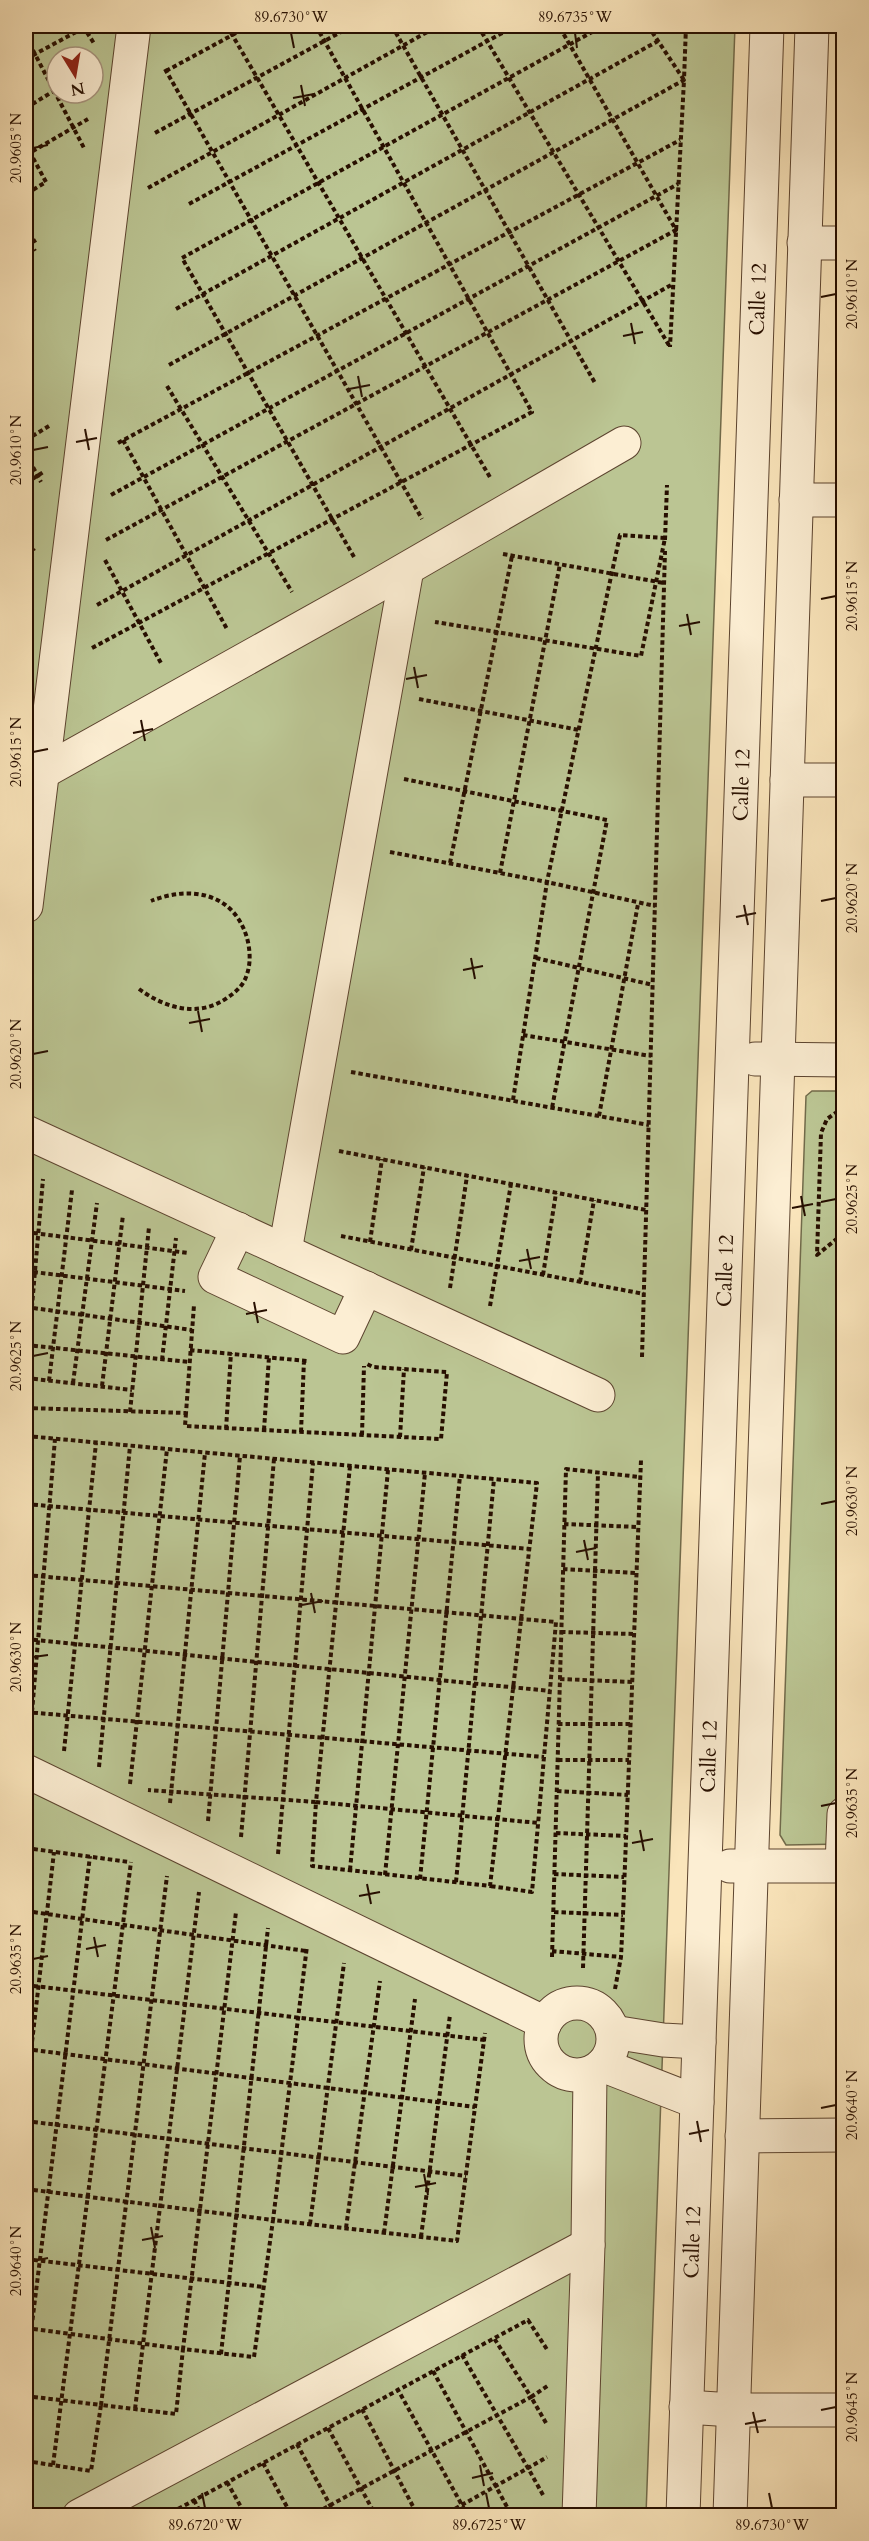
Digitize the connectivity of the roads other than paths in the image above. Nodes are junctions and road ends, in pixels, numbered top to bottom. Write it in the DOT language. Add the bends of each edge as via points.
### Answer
graph roads {
  1 [pos="134,26"];
  2 [pos="767,26"];
  3 [pos="812,26"];
  4 [pos="804,243"];
  5 [pos="843,243"];
  6 [pos="799,412"];
  7 [pos="754,416"];
  8 [pos="624,443"];
  9 [pos="796,500"];
  10 [pos="843,500"];
  11 [pos="406,569"];
  12 [pos="33,778"];
  13 [pos="787,780"];
  14 [pos="843,780"];
  15 [pos="26,906"];
  16 [pos="732,1059"];
  17 [pos="778,1060"];
  18 [pos="843,1060"];
  19 [pos="26,1132"];
  20 [pos="238,1229"];
  21 [pos="285,1251"];
  22 [pos="366,1288"];
  23 [pos="598,1395"];
  24 [pos="26,1771"];
  25 [pos="843,1814"];
  26 [pos="705,1866"];
  27 [pos="843,1866"];
  28 [pos="751,1867"];
  29 [pos="544,2023"];
  30 [pos="613,2032"];
  31 [pos="699,2042"];
  32 [pos="596,2069"];
  33 [pos="697,2102"];
  34 [pos="843,2135"];
  35 [pos="742,2136"];
  36 [pos="588,2245"];
  37 [pos="686,2408"];
  38 [pos="733,2410"];
  39 [pos="843,2410"];
  40 [pos="79,2516"];
  41 [pos="579,2516"];
  42 [pos="683,2516"];
  43 [pos="730,2516"];
  1 -- 12 [label="street"];
  2 -- 7 [label="street, Calle 12"];
  3 -- 4 [label="street"];
  4 -- 5 [label="street"];
  4 -- 6 [label="street"];
  6 -- 7 [label="street"];
  6 -- 9 [label="street"];
  7 -- 16 [label="street, Calle 12"];
  8 -- 11 [label="street"];
  9 -- 10 [label="street"];
  9 -- 13 [label="street"];
  11 -- 12 [label="street"];
  11 -- 21 [label="street"];
  12 -- 15 [label="street"];
  13 -- 14 [label="street"];
  13 -- 17 [label="street"];
  16 -- 17 [label="street"];
  16 -- 26 [label="street, Calle 12"];
  17 -- 18 [label="street"];
  17 -- 28 [label="street"];
  19 -- 20 [label="street"];
  20 -- 21 [label="street"];
  20 -- 22 [label="street" via="215,1277 343,1337"];
  21 -- 22 [label="street"];
  22 -- 23 [label="street"];
  24 -- 29 [label="street"];
  25 -- 27 [label="street"];
  26 -- 28 [label="street"];
  26 -- 31 [label="street, Calle 12"];
  27 -- 28 [label="street"];
  28 -- 35 [label="street"];
  29 -- 30 [label="street" via="560,2007 582,2003 602,2013"];
  29 -- 32 [label="street" via="541,2034 546,2059 555,2068 578,2075"];
  30 -- 31 [label="street"];
  30 -- 32 [label="street" via="609,2055"];
  31 -- 33 [label="street, Calle 12"];
  32 -- 33 [label="street"];
  32 -- 36 [label="street"];
  33 -- 37 [label="street, Calle 12"];
  34 -- 35 [label="street"];
  35 -- 38 [label="street"];
  36 -- 40 [label="street"];
  36 -- 41 [label="street"];
  37 -- 38 [label="street"];
  37 -- 42 [label="street, Calle 12"];
  38 -- 39 [label="street"];
  38 -- 43 [label="street"];
}
